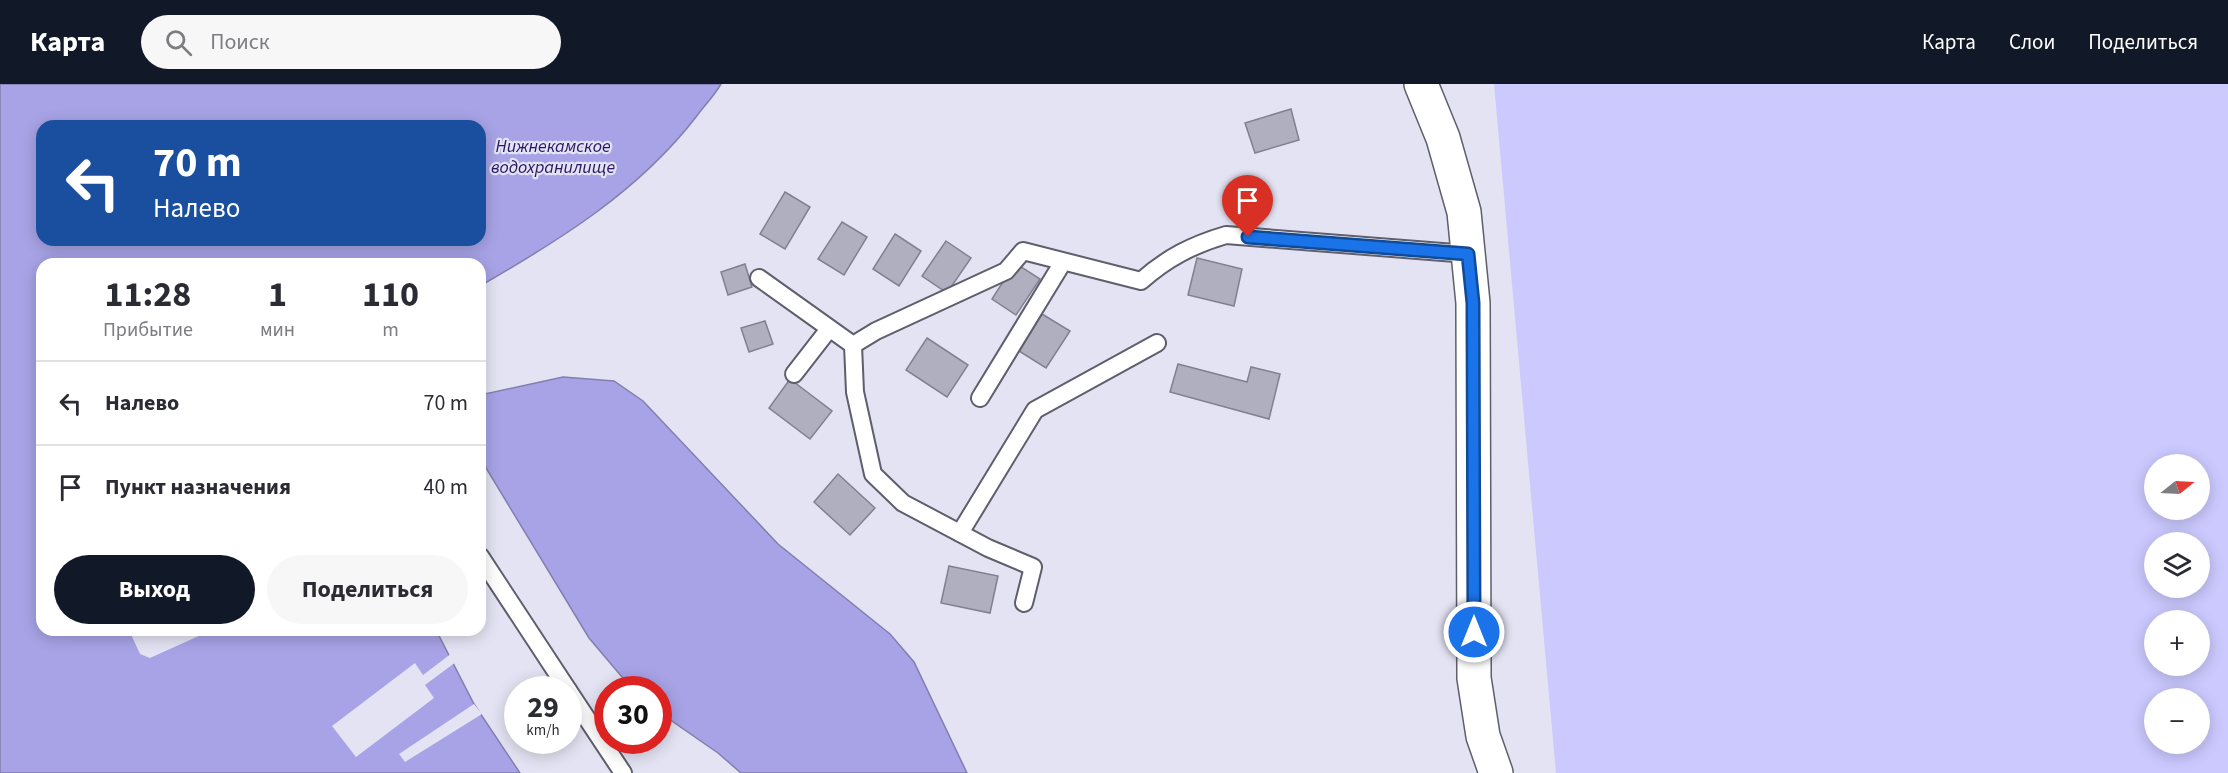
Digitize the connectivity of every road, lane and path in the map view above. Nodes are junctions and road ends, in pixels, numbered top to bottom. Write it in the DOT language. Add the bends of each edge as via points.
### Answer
graph roads {
  1 [pos="1421,84"];
  2 [pos="1468,254"];
  3 [pos="1063,262"];
  4 [pos="759,278"];
  5 [pos="830,329"];
  6 [pos="1158,343"];
  7 [pos="853,345"];
  8 [pos="794,374"];
  9 [pos="980,398"];
  10 [pos="960,533"];
  11 [pos="486,565"];
  12 [pos="1024,603"];
  13 [pos="559,676"];
  14 [pos="582,711"];
  15 [pos="623,773"];
  16 [pos="1496,773"];
  1 -- 2 [label="street" via="1443,138 1464,212"];
  2 -- 3 [label="lane" via="1226,236 1193,245 1163,262 1141,281"];
  2 -- 16 [label="street" via="1473,303 1474,678 1484,736"];
  3 -- 7 [label="lane" via="1023,251 1006,271"];
  3 -- 9 [label="lane"];
  4 -- 5 [label="lane"];
  5 -- 7 [label="lane"];
  5 -- 8 [label="lane"];
  6 -- 10 [label="lane" via="1035,410"];
  7 -- 10 [label="lane" via="855,392 873,474 903,503"];
  10 -- 12 [label="lane" via="1033,567"];
  11 -- 13 [label="lane"];
  14 -- 15 [label="lane"];
}
